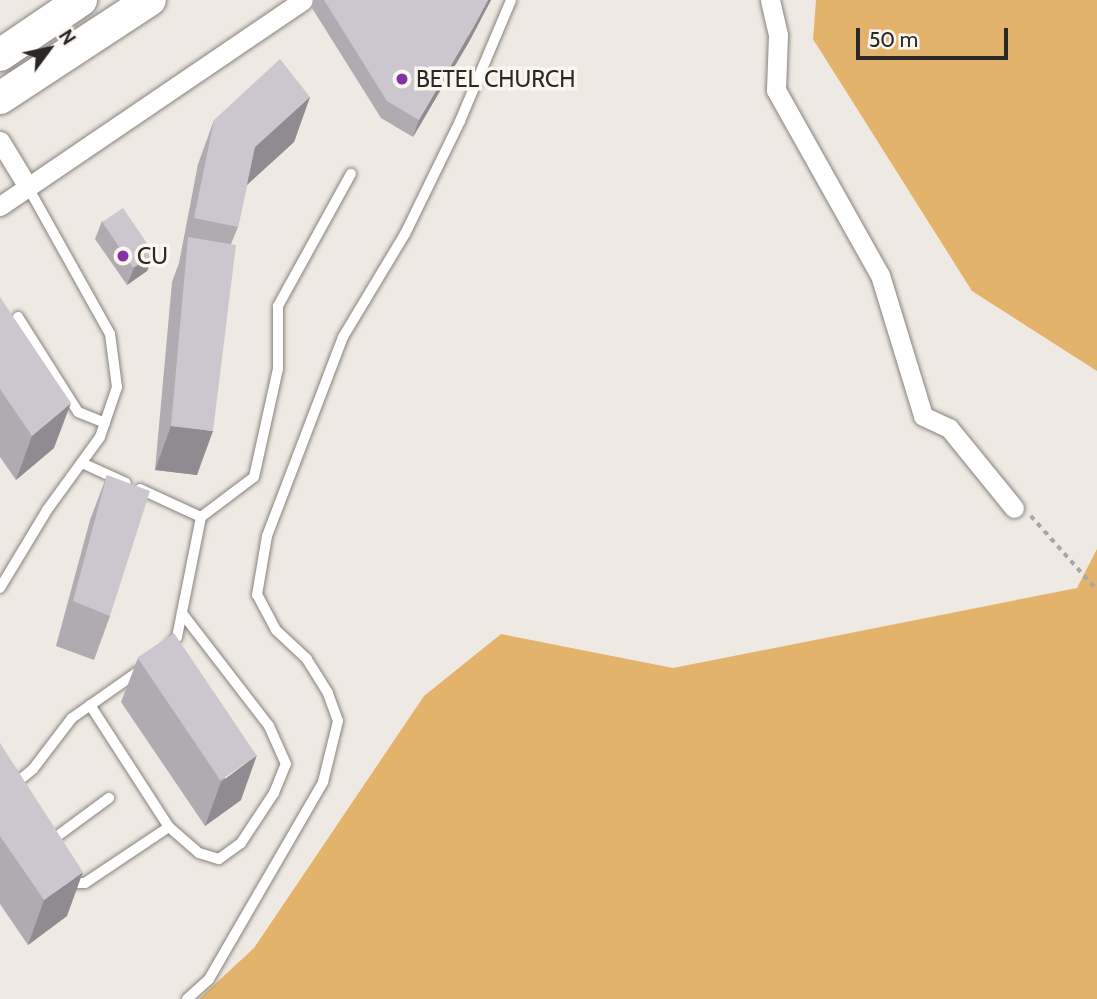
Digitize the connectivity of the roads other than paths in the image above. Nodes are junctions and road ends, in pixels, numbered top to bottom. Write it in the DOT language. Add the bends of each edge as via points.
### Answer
graph roads {
  1 [pos="81,0"];
  2 [pos="150,0"];
  3 [pos="303,0"];
  4 [pos="511,0"];
  5 [pos="770,0"];
  6 [pos="0,55"];
  7 [pos="0,98"];
  8 [pos="2,145"];
  9 [pos="351,174"];
  10 [pos="28,187"];
  11 [pos="0,206"];
  12 [pos="18,317"];
  13 [pos="105,423"];
  14 [pos="82,463"];
  15 [pos="1014,508"];
  16 [pos="201,517"];
  17 [pos="0,587"];
  18 [pos="182,613"];
  19 [pos="160,657"];
  20 [pos="150,663"];
  21 [pos="90,705"];
  22 [pos="0,796"];
  23 [pos="109,798"];
  24 [pos="169,827"];
  25 [pos="52,852"];
  26 [pos="62,872"];
  27 [pos="187,999"];
  1 -- 6 [label="highway"];
  2 -- 7 [label="highway"];
  3 -- 10 [label="street"];
  4 -- 27 [label="lane" via="460,121 405,233 343,337 267,536 257,595 276,630 307,659 328,693 338,721 323,782 209,979"];
  5 -- 15 [label="street" via="778,35 776,90 880,275 923,416 949,428"];
  8 -- 10 [label="street"];
  9 -- 16 [label="lane" via="278,306 278,369 254,477"];
  10 -- 11 [label="street"];
  10 -- 13 [label="lane" via="110,334 117,387"];
  12 -- 13 [label="lane" via="78,412"];
  13 -- 14 [label="lane"];
  14 -- 16 [label="lane"];
  14 -- 17 [label="lane"];
  16 -- 18 [label="lane"];
  18 -- 19 [label="lane" via="177,637"];
  18 -- 24 [label="lane" via="269,726 286,764 274,793 241,843 219,859 199,853"];
  20 -- 21 [label="lane"];
  21 -- 22 [label="lane" via="72,718 33,769"];
  21 -- 24 [label="lane"];
  23 -- 25 [label="lane" via="52,838"];
  24 -- 26 [label="lane" via="85,883 67,883"];
}
